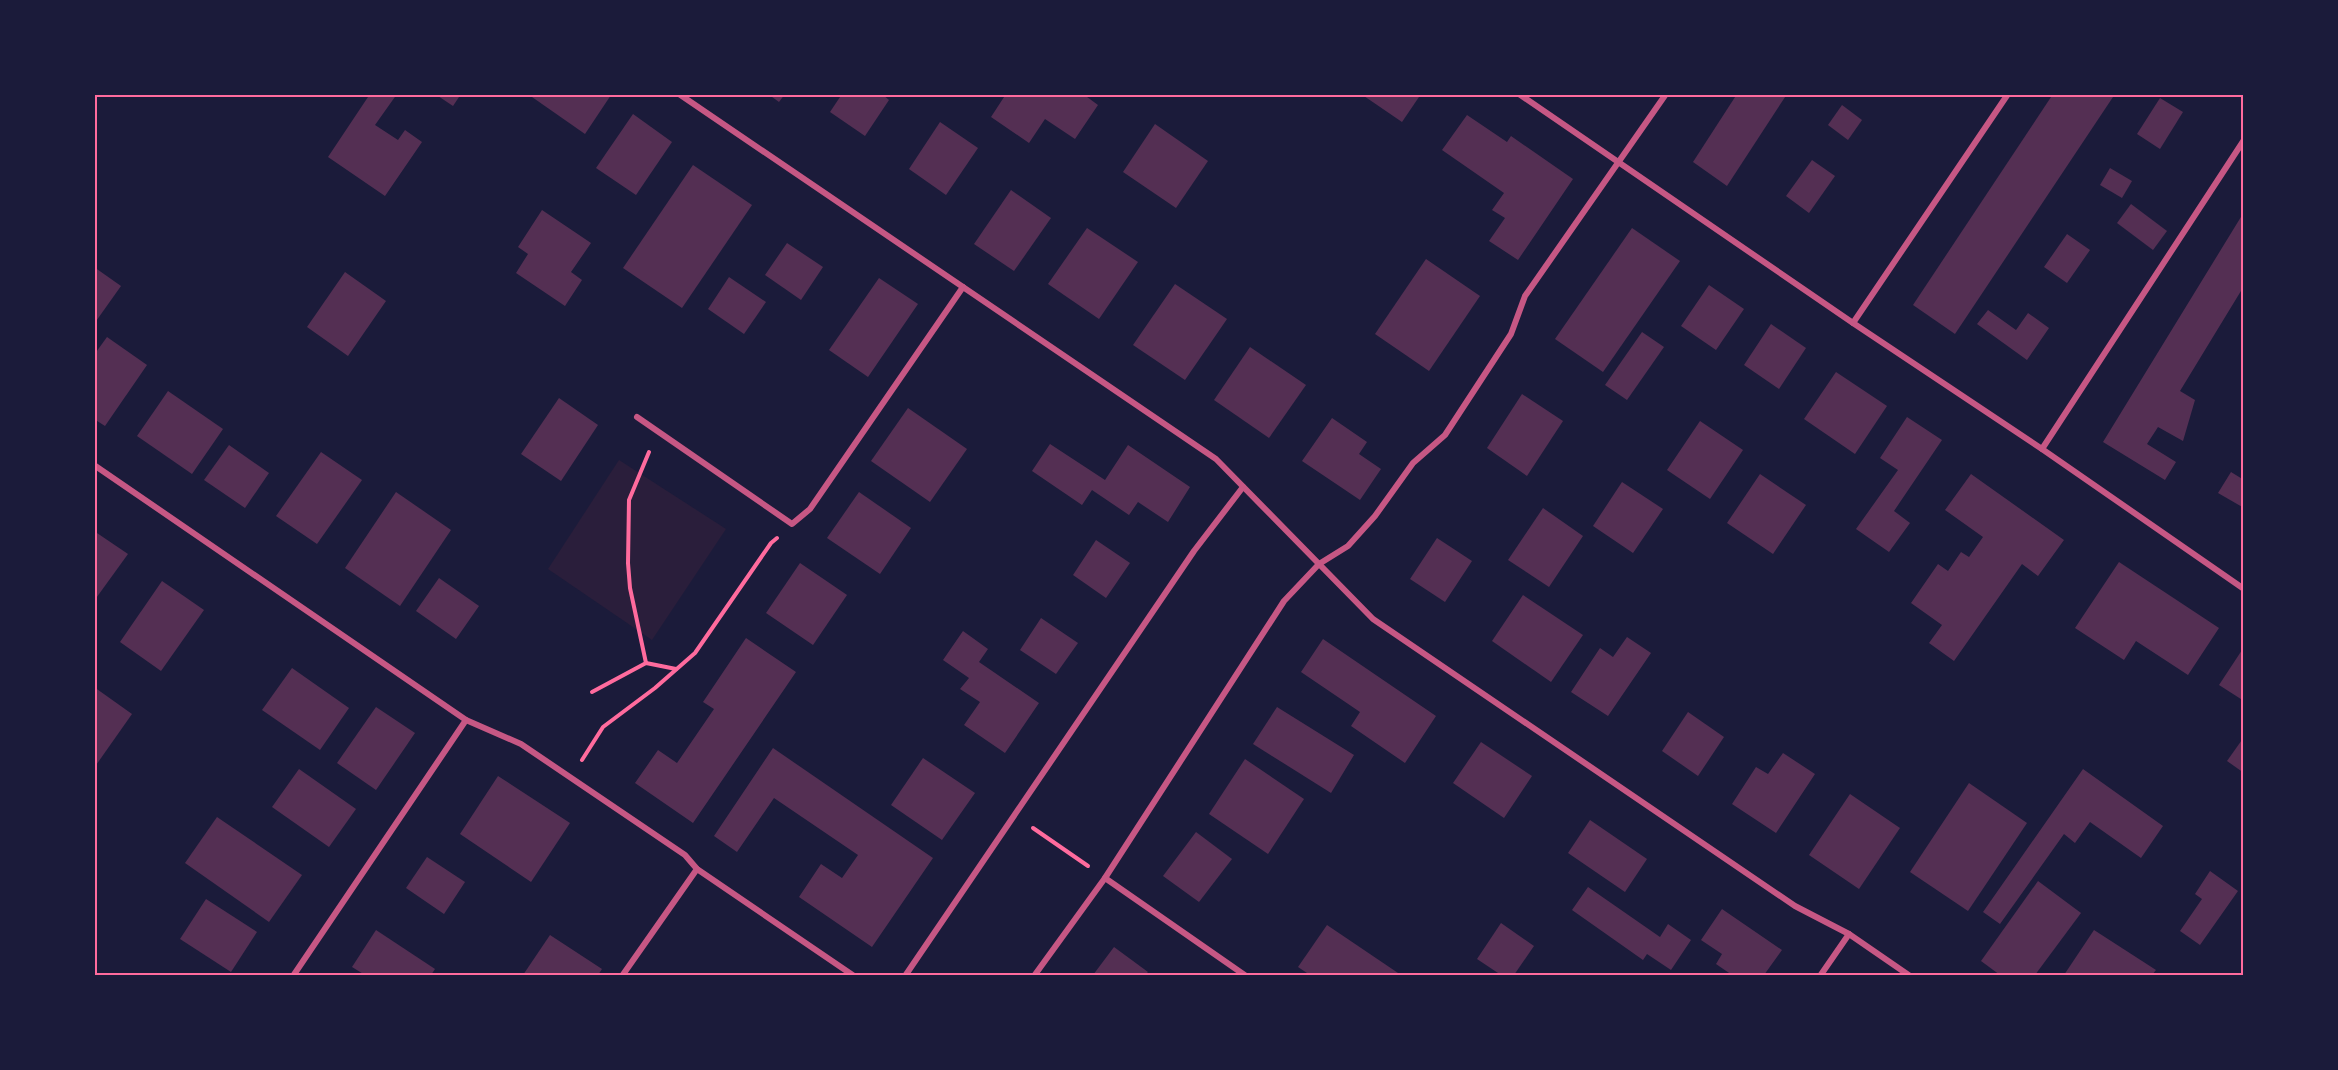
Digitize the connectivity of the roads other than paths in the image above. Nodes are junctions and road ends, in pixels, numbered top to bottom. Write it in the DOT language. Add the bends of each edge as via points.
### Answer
graph roads {
  1 [pos="679,94"];
  2 [pos="1519,94"];
  3 [pos="1666,94"];
  4 [pos="2008,94"];
  5 [pos="2244,140"];
  6 [pos="1620,163"];
  7 [pos="963,286"];
  8 [pos="1853,323"];
  9 [pos="637,417"];
  10 [pos="2043,449"];
  11 [pos="94,465"];
  12 [pos="1243,487"];
  13 [pos="1319,564"];
  14 [pos="2244,589"];
  15 [pos="466,720"];
  16 [pos="697,869"];
  17 [pos="1105,878"];
  18 [pos="1849,934"];
  19 [pos="293,975"];
  20 [pos="622,975"];
  21 [pos="854,975"];
  22 [pos="905,975"];
  23 [pos="1034,975"];
  24 [pos="1246,975"];
  25 [pos="1820,975"];
  26 [pos="1910,975"];
  1 -- 7 [label="street"];
  2 -- 6 [label="street"];
  3 -- 6 [label="street"];
  4 -- 8 [label="street"];
  5 -- 10 [label="street"];
  6 -- 8 [label="street"];
  6 -- 13 [label="street" via="1525,296 1511,334 1444,435 1413,463 1348,546"];
  7 -- 9 [label="street" via="810,509 792,525"];
  7 -- 12 [label="street" via="1216,459"];
  8 -- 10 [label="street"];
  10 -- 14 [label="street"];
  11 -- 15 [label="street"];
  12 -- 13 [label="street"];
  12 -- 22 [label="street" via="1194,551"];
  13 -- 17 [label="street" via="1284,602"];
  13 -- 18 [label="street" via="1391,632 1795,906"];
  15 -- 16 [label="street" via="521,744 685,855"];
  15 -- 19 [label="street"];
  16 -- 20 [label="street"];
  16 -- 21 [label="street"];
  17 -- 23 [label="street"];
  17 -- 24 [label="street"];
  18 -- 25 [label="street"];
  18 -- 26 [label="street"];
}
